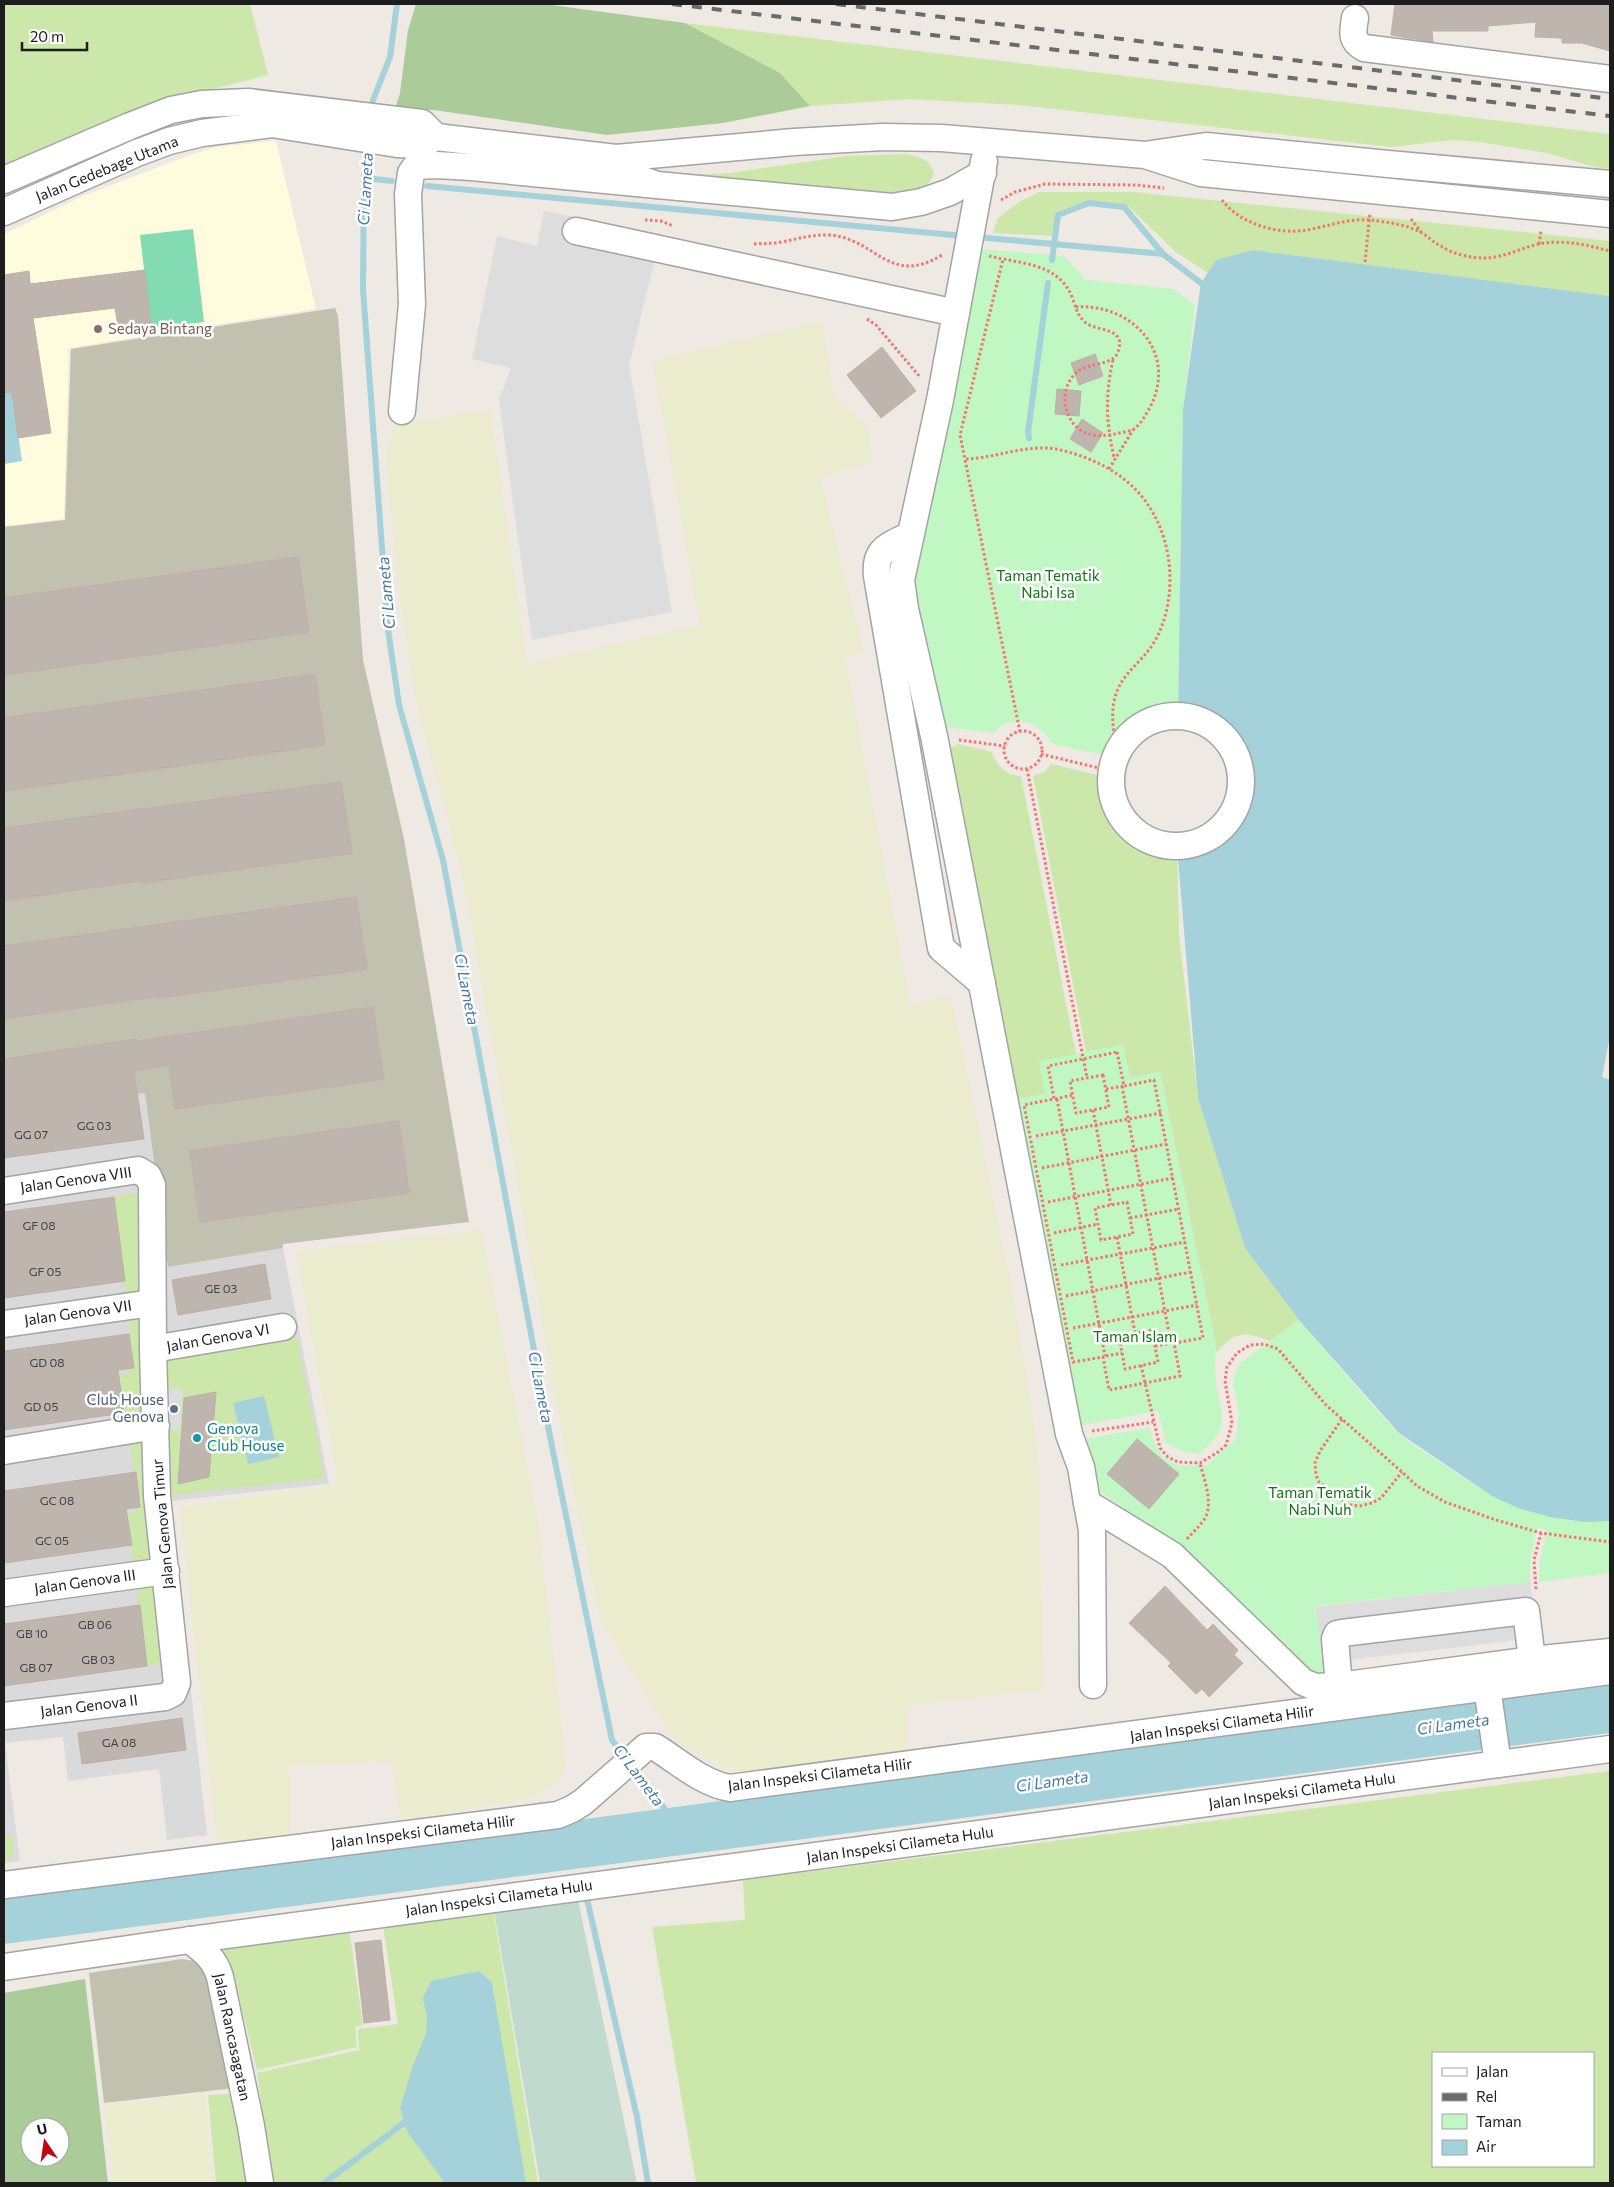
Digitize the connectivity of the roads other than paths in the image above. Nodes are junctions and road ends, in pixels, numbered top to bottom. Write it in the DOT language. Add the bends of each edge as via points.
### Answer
graph roads {
  1 [pos="1355,18"];
  2 [pos="1610,80"];
  3 [pos="202,104"];
  4 [pos="272,115"];
  5 [pos="202,133"];
  6 [pos="986,141"];
  7 [pos="1145,155"];
  8 [pos="616,158"];
  9 [pos="983,172"];
  10 [pos="14,175"];
  11 [pos="1610,184"];
  12 [pos="656,185"];
  13 [pos="36,198"];
  14 [pos="4,212"];
  15 [pos="1610,214"];
  16 [pos="576,231"];
  17 [pos="956,313"];
  18 [pos="402,411"];
  19 [pos="910,535"];
  20 [pos="904,733"];
  21 [pos="934,736"];
  22 [pos="1114,760"];
  23 [pos="982,984"];
  24 [pos="148,1176"];
  25 [pos="4,1190"];
  26 [pos="152,1302"];
  27 [pos="4,1324"];
  28 [pos="283,1327"];
  29 [pos="153,1349"];
  30 [pos="156,1426"];
  31 [pos="4,1451"];
  32 [pos="1087,1503"];
  33 [pos="166,1571"];
  34 [pos="4,1592"];
  35 [pos="1610,1652"];
  36 [pos="1532,1660"];
  37 [pos="1610,1672"];
  38 [pos="1093,1685"];
  39 [pos="1340,1686"];
  40 [pos="173,1693"];
  41 [pos="1488,1694"];
  42 [pos="4,1716"];
  43 [pos="1610,1749"];
  44 [pos="1497,1757"];
  45 [pos="4,1885"];
  46 [pos="190,1940"];
  47 [pos="4,1967"];
  48 [pos="260,2183"];
  1 -- 2 [label="street" via="1352,35 1364,48"];
  3 -- 4 [label="street, Jalan Gedebage Utama" via="248,102"];
  3 -- 5 [label="street"];
  3 -- 10 [label="street, Jalan Gedebage Utama" via="171,110"];
  4 -- 5 [label="street, Jalan Gedebage Utama"];
  4 -- 8 [label="street" via="399,132 422,123 436,137"];
  5 -- 13 [label="street, Jalan Gedebage Utama" via="138,153"];
  6 -- 7 [label="street"];
  6 -- 8 [label="street" via="882,137"];
  6 -- 9 [label="street"];
  7 -- 11 [label="street" via="1206,146"];
  7 -- 15 [label="street" via="1201,172"];
  8 -- 12 [label="street" via="638,179"];
  9 -- 12 [label="street" via="950,192 892,207"];
  9 -- 17 [label="street"];
  10 -- 13 [label="street"];
  12 -- 18 [label="street" via="471,167 416,166 411,173 408,194 412,304"];
  13 -- 14 [label="street, Jalan Gedebage Utama"];
  16 -- 17 [label="street"];
  17 -- 19 [label="street"];
  19 -- 20 [label="street" via="882,550 875,562"];
  19 -- 21 [label="street" via="901,580"];
  20 -- 21 [label="street"];
  20 -- 23 [label="street" via="941,948"];
  21 -- 23 [label="street"];
  22 -- 22 [label="street" via="1137,728 1156,718 1178,715 1199,719 1217,729 1233,746 1240,764 1241,793 1225,824 1209,837 1188,845 1165,845 1144,838 1127,825 1115,806 1110,785"];
  23 -- 32 [label="street" via="1069,1434 1081,1467"];
  24 -- 25 [label="street, Jalan Genova VIII" via="138,1170"];
  24 -- 26 [label="street, Jalan Genova Timur" via="152,1185"];
  26 -- 27 [label="street, Jalan Genova VII"];
  26 -- 29 [label="street, Jalan Genova Timur"];
  28 -- 29 [label="street, Jalan Genova VI"];
  29 -- 30 [label="street, Jalan Genova Timur"];
  30 -- 31 [label="street"];
  30 -- 33 [label="street, Jalan Genova Timur" via="157,1496"];
  32 -- 38 [label="street" via="1092,1530"];
  32 -- 39 [label="street" via="1172,1556 1303,1682 1315,1687"];
  33 -- 34 [label="street, Jalan Genova III"];
  33 -- 40 [label="street, Jalan Genova Timur" via="177,1683"];
  35 -- 36 [label="street"];
  36 -- 39 [label="street"];
  36 -- 39 [label="street" via="1526,1611 1342,1633 1337,1634 1335,1640"];
  37 -- 41 [label="street, Jalan Inspeksi Cilameta Hilir"];
  40 -- 42 [label="street, Jalan Genova II" via="165,1697"];
  41 -- 44 [label="street"];
  41 -- 45 [label="street, Jalan Inspeksi Cilameta Hilir" via="730,1788 707,1781 655,1747 646,1747 578,1806 558,1815"];
  43 -- 44 [label="street, Jalan Inspeksi Cilameta Hulu"];
  44 -- 46 [label="street, Jalan Inspeksi Cilameta Hulu"];
  46 -- 47 [label="street"];
  46 -- 48 [label="street, Jalan Rancasagatan" via="211,1957 220,1977"];
}
